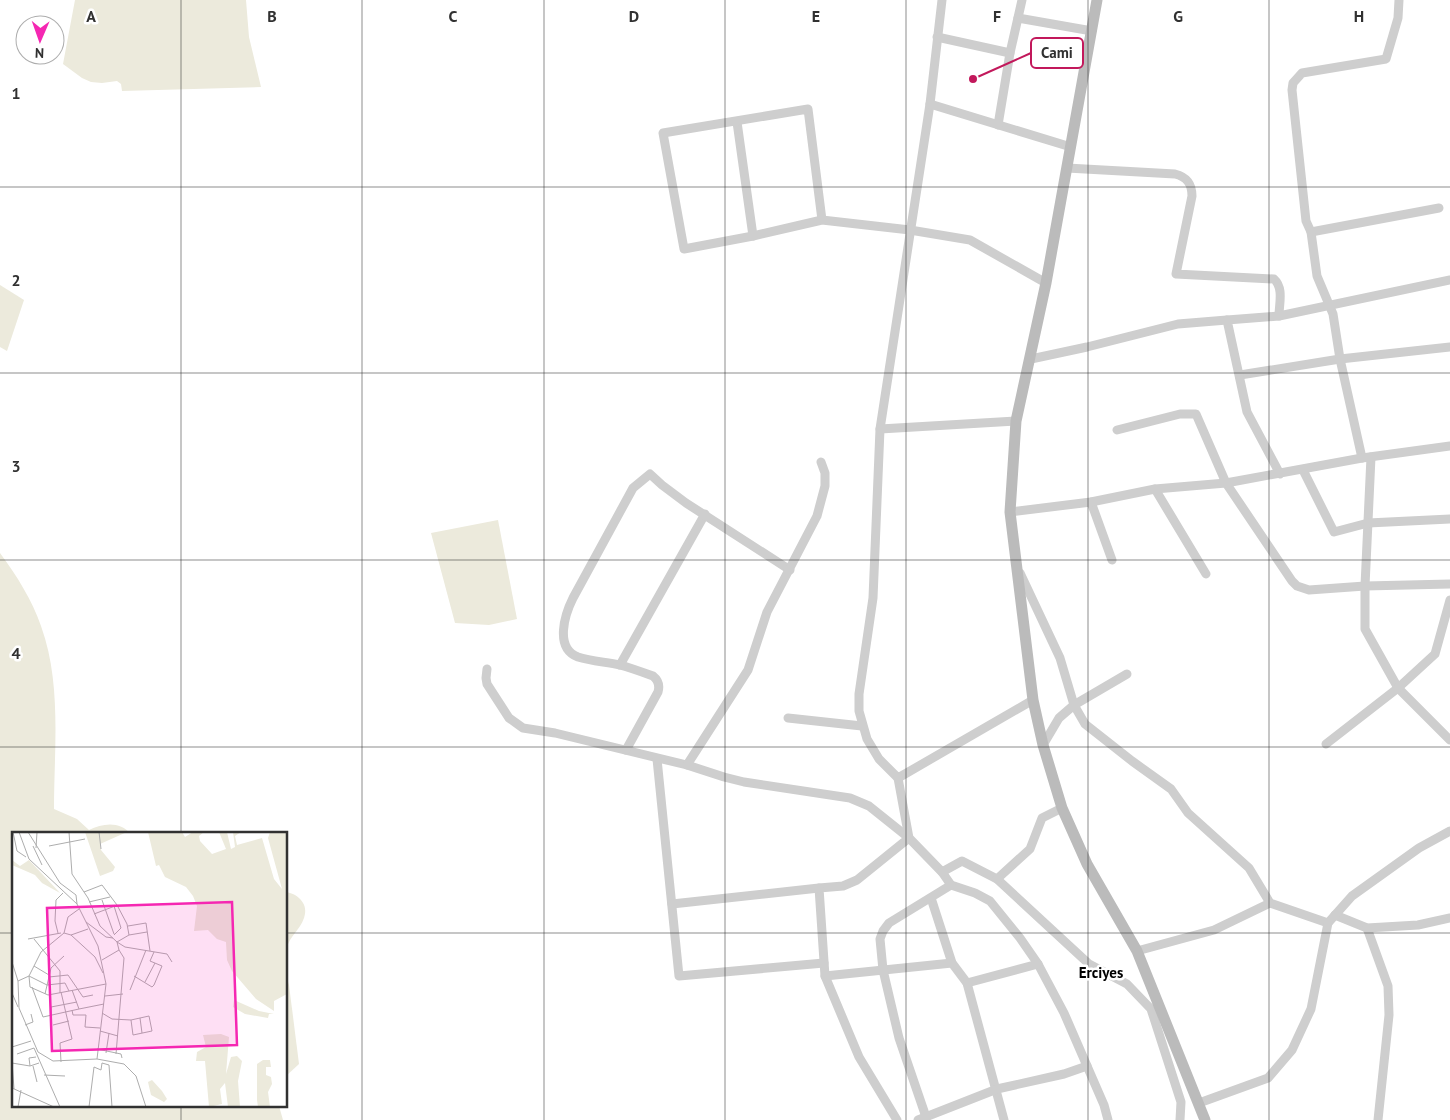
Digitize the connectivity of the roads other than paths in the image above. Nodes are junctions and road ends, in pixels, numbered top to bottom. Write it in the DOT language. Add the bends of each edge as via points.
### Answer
graph roads {
  1 [pos="942,0"];
  2 [pos="1022,0"];
  3 [pos="1399,0"];
  4 [pos="1095,1"];
  5 [pos="1018,18"];
  6 [pos="1092,31"];
  7 [pos="938,37"];
  8 [pos="1010,53"];
  9 [pos="930,104"];
  10 [pos="737,122"];
  11 [pos="998,124"];
  12 [pos="1071,147"];
  13 [pos="1067,168"];
  14 [pos="1439,208"];
  15 [pos="822,220"];
  16 [pos="910,230"];
  17 [pos="1311,232"];
  18 [pos="753,236"];
  19 [pos="1449,281"];
  20 [pos="1046,283"];
  21 [pos="1450,290"];
  22 [pos="1330,306"];
  23 [pos="1279,316"];
  24 [pos="1227,320"];
  25 [pos="1450,347"];
  26 [pos="1031,359"];
  27 [pos="1340,359"];
  28 [pos="1240,375"];
  29 [pos="1016,421"];
  30 [pos="880,429"];
  31 [pos="1117,430"];
  32 [pos="1450,446"];
  33 [pos="1367,457"];
  34 [pos="822,462"];
  35 [pos="1303,470"];
  36 [pos="1280,474"];
  37 [pos="1226,483"];
  38 [pos="1155,489"];
  39 [pos="1091,502"];
  40 [pos="1010,512"];
  41 [pos="705,514"];
  42 [pos="1450,519"];
  43 [pos="1368,522"];
  44 [pos="1112,560"];
  45 [pos="1017,566"];
  46 [pos="790,570"];
  47 [pos="1206,574"];
  48 [pos="1450,584"];
  49 [pos="1365,586"];
  50 [pos="1450,601"];
  51 [pos="620,665"];
  52 [pos="487,669"];
  53 [pos="1127,674"];
  54 [pos="1398,688"];
  55 [pos="1033,700"];
  56 [pos="1074,705"];
  57 [pos="788,718"];
  58 [pos="862,726"];
  59 [pos="1450,740"];
  60 [pos="1326,744"];
  61 [pos="1043,745"];
  62 [pos="626,750"];
  63 [pos="657,759"];
  64 [pos="687,765"];
  65 [pos="898,778"];
  66 [pos="1062,808"];
  67 [pos="1450,831"];
  68 [pos="909,838"];
  69 [pos="942,872"];
  70 [pos="997,879"];
  71 [pos="951,885"];
  72 [pos="819,888"];
  73 [pos="931,898"];
  74 [pos="1270,903"];
  75 [pos="672,904"];
  76 [pos="1335,915"];
  77 [pos="1450,918"];
  78 [pos="1328,923"];
  79 [pos="1367,928"];
  80 [pos="1137,951"];
  81 [pos="824,963"];
  82 [pos="952,963"];
  83 [pos="1038,964"];
  84 [pos="883,970"];
  85 [pos="825,976"];
  86 [pos="967,983"];
  87 [pos="1156,1009"];
  88 [pos="1088,1066"];
  89 [pos="996,1089"];
  90 [pos="1199,1103"];
  91 [pos="922,1118"];
  92 [pos="897,1120"];
  93 [pos="1004,1120"];
  94 [pos="1108,1120"];
  95 [pos="1180,1120"];
  96 [pos="1205,1120"];
  97 [pos="1378,1120"];
  1 -- 7 [label="street"];
  2 -- 5 [label="street"];
  3 -- 17 [label="street" via="1398,18 1386,60 1302,73 1293,82 1296,137 1306,220"];
  4 -- 6 [label="street"];
  5 -- 6 [label="street"];
  5 -- 8 [label="street"];
  6 -- 12 [label="street"];
  7 -- 8 [label="street"];
  7 -- 9 [label="street"];
  8 -- 11 [label="street"];
  9 -- 11 [label="street"];
  9 -- 16 [label="street"];
  10 -- 15 [label="street" via="808,109"];
  10 -- 18 [label="street"];
  10 -- 18 [label="street" via="663,133 684,249"];
  11 -- 12 [label="street"];
  12 -- 13 [label="street"];
  13 -- 20 [label="street"];
  13 -- 23 [label="street" via="1175,174 1185,178 1191,186 1192,196 1176,274 1274,280 1280,289"];
  14 -- 17 [label="street"];
  15 -- 16 [label="street"];
  15 -- 18 [label="street"];
  16 -- 20 [label="street" via="970,240"];
  16 -- 30 [label="street"];
  17 -- 22 [label="street" via="1315,268"];
  19 -- 21 [label="street"];
  19 -- 22 [label="street"];
  20 -- 26 [label="street"];
  22 -- 23 [label="street"];
  22 -- 27 [label="street"];
  23 -- 24 [label="street"];
  24 -- 26 [label="street" via="1178,324"];
  24 -- 28 [label="street"];
  25 -- 27 [label="street"];
  26 -- 29 [label="street"];
  27 -- 28 [label="street"];
  27 -- 33 [label="street"];
  28 -- 36 [label="street" via="1247,412"];
  29 -- 30 [label="street"];
  29 -- 40 [label="street"];
  30 -- 58 [label="street" via="873,598 859,694"];
  31 -- 37 [label="street" via="1180,414 1196,414"];
  32 -- 33 [label="street"];
  33 -- 35 [label="street"];
  33 -- 43 [label="street"];
  34 -- 46 [label="street" via="825,486 817,516"];
  35 -- 36 [label="street"];
  35 -- 43 [label="street" via="1334,532"];
  36 -- 37 [label="street"];
  37 -- 38 [label="street"];
  37 -- 49 [label="street" via="1297,586 1309,590"];
  38 -- 39 [label="street"];
  38 -- 47 [label="street"];
  39 -- 40 [label="street"];
  39 -- 44 [label="street"];
  40 -- 45 [label="street"];
  41 -- 46 [label="street"];
  41 -- 51 [label="street"];
  41 -- 51 [label="street" via="650,474 634,488 573,598 564,630 566,645 574,655"];
  42 -- 43 [label="street"];
  43 -- 49 [label="street"];
  45 -- 55 [label="street"];
  45 -- 56 [label="street" via="1060,658"];
  46 -- 64 [label="street" via="767,612 748,670"];
  48 -- 49 [label="street"];
  49 -- 54 [label="street" via="1365,629"];
  50 -- 54 [label="street" via="1435,654"];
  51 -- 62 [label="street" via="653,676 659,686"];
  52 -- 62 [label="street" via="487,684 505,713 518,726"];
  53 -- 56 [label="street"];
  54 -- 59 [label="street"];
  54 -- 60 [label="street"];
  55 -- 61 [label="street"];
  55 -- 65 [label="street"];
  56 -- 61 [label="street" via="1058,718"];
  56 -- 74 [label="street" via="1085,724 1171,789 1188,813 1250,868"];
  57 -- 58 [label="street"];
  58 -- 65 [label="street" via="879,759"];
  61 -- 66 [label="street"];
  62 -- 63 [label="street"];
  63 -- 64 [label="street"];
  63 -- 75 [label="street"];
  64 -- 68 [label="street" via="724,778 861,801"];
  65 -- 68 [label="street"];
  66 -- 70 [label="street" via="1042,818 1030,849"];
  66 -- 80 [label="street" via="1087,864"];
  67 -- 76 [label="street" via="1419,848 1352,896"];
  68 -- 69 [label="street"];
  68 -- 72 [label="street" via="857,880 843,886"];
  69 -- 70 [label="street" via="962,861"];
  69 -- 71 [label="street"];
  70 -- 87 [label="street" via="1089,964 1127,984"];
  71 -- 73 [label="street"];
  71 -- 83 [label="street" via="975,892 990,901"];
  72 -- 75 [label="street"];
  72 -- 81 [label="street"];
  73 -- 82 [label="street"];
  73 -- 84 [label="street" via="886,927 880,943"];
  74 -- 78 [label="street"];
  74 -- 80 [label="street" via="1214,930"];
  75 -- 81 [label="street" via="679,976"];
  76 -- 78 [label="street"];
  76 -- 79 [label="street"];
  77 -- 79 [label="street" via="1418,925"];
  78 -- 90 [label="street" via="1311,1009 1292,1050 1268,1078"];
  79 -- 97 [label="street" via="1388,986 1389,1015"];
  80 -- 87 [label="street"];
  81 -- 85 [label="street"];
  82 -- 84 [label="street"];
  82 -- 86 [label="street"];
  83 -- 86 [label="street"];
  83 -- 88 [label="street"];
  84 -- 85 [label="street"];
  84 -- 91 [label="street"];
  85 -- 92 [label="street" via="859,1057"];
  86 -- 89 [label="street"];
  87 -- 90 [label="street"];
  87 -- 95 [label="street" via="1181,1102"];
  88 -- 89 [label="street"];
  88 -- 94 [label="street"];
  89 -- 91 [label="street"];
  89 -- 93 [label="street"];
  90 -- 96 [label="street"];
}
